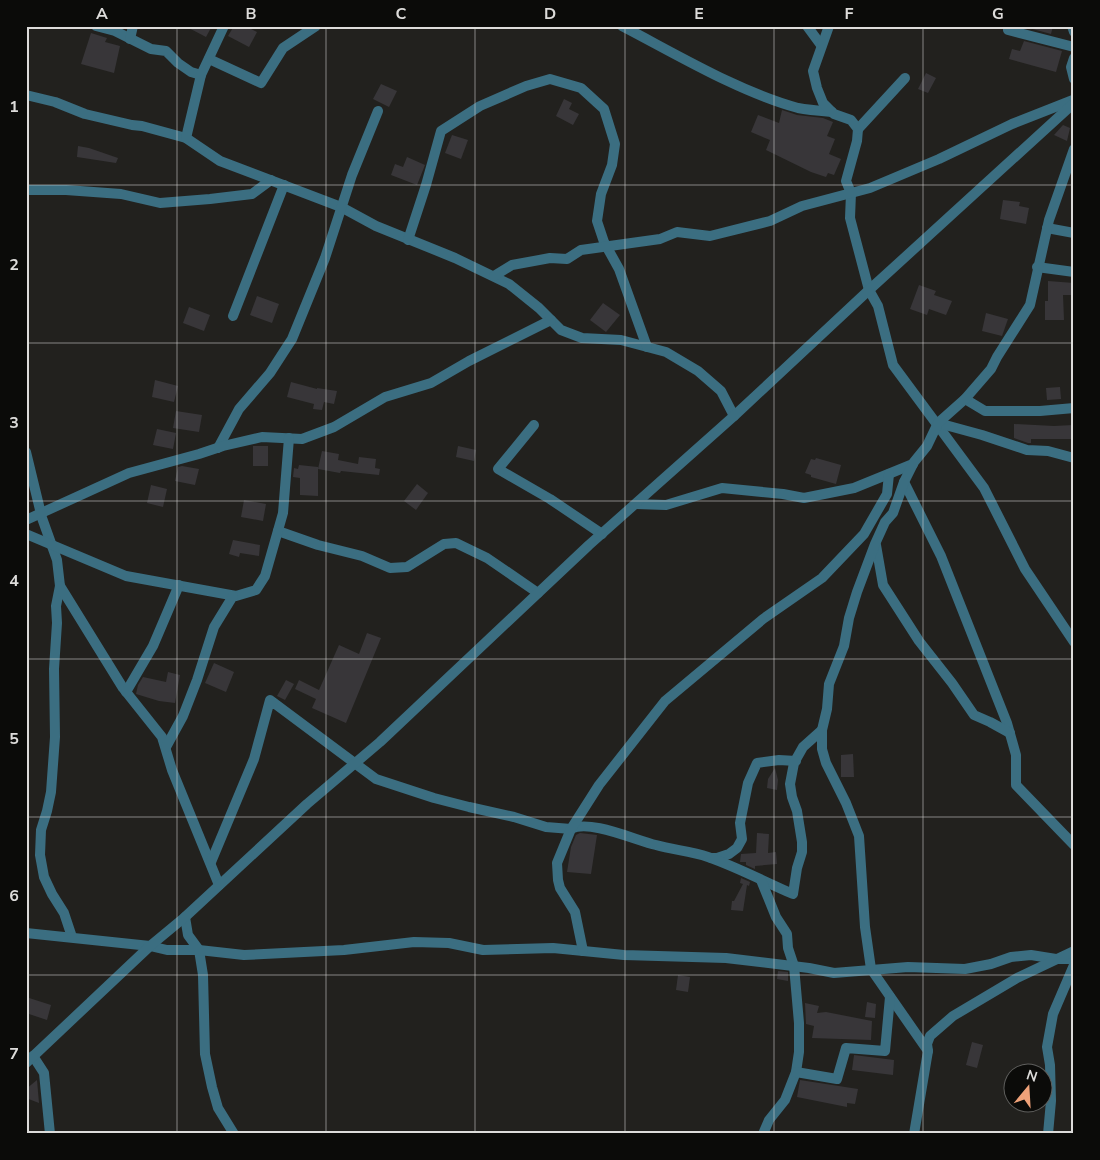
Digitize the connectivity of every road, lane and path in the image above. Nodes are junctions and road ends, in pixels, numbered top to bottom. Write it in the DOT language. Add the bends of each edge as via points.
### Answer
graph roads {
  1 [pos="96,26"];
  2 [pos="133,26"];
  3 [pos="224,26"];
  4 [pos="316,26"];
  5 [pos="622,26"];
  6 [pos="807,26"];
  7 [pos="829,26"];
  8 [pos="1072,26"];
  9 [pos="1008,30"];
  10 [pos="1074,32"];
  11 [pos="130,39"];
  12 [pos="821,46"];
  13 [pos="1074,47"];
  14 [pos="1074,58"];
  15 [pos="209,59"];
  16 [pos="201,75"];
  17 [pos="905,78"];
  18 [pos="1074,79"];
  19 [pos="26,95"];
  20 [pos="1074,101"];
  21 [pos="378,111"];
  22 [pos="832,112"];
  23 [pos="858,129"];
  24 [pos="186,138"];
  25 [pos="1074,149"];
  26 [pos="271,180"];
  27 [pos="284,185"];
  28 [pos="26,190"];
  29 [pos="851,193"];
  30 [pos="342,207"];
  31 [pos="1047,228"];
  32 [pos="1074,233"];
  33 [pos="408,240"];
  34 [pos="607,246"];
  35 [pos="1038,268"];
  36 [pos="1074,272"];
  37 [pos="494,276"];
  38 [pos="869,290"];
  39 [pos="233,316"];
  40 [pos="551,320"];
  41 [pos="647,347"];
  42 [pos="965,399"];
  43 [pos="1074,408"];
  44 [pos="734,416"];
  45 [pos="938,424"];
  46 [pos="534,425"];
  47 [pos="289,438"];
  48 [pos="218,448"];
  49 [pos="26,452"];
  50 [pos="1074,458"];
  51 [pos="913,464"];
  52 [pos="889,474"];
  53 [pos="904,482"];
  54 [pos="636,504"];
  55 [pos="41,513"];
  56 [pos="26,520"];
  57 [pos="278,531"];
  58 [pos="26,534"];
  59 [pos="602,534"];
  60 [pos="876,544"];
  61 [pos="52,545"];
  62 [pos="179,585"];
  63 [pos="60,586"];
  64 [pos="538,593"];
  65 [pos="233,596"];
  66 [pos="1074,642"];
  67 [pos="126,692"];
  68 [pos="822,730"];
  69 [pos="1010,733"];
  70 [pos="166,748"];
  71 [pos="796,761"];
  72 [pos="355,763"];
  73 [pos="571,829"];
  74 [pos="1074,845"];
  75 [pos="710,858"];
  76 [pos="210,862"];
  77 [pos="762,880"];
  78 [pos="219,886"];
  79 [pos="185,917"];
  80 [pos="26,934"];
  81 [pos="72,937"];
  82 [pos="150,946"];
  83 [pos="199,950"];
  84 [pos="583,950"];
  85 [pos="1074,951"];
  86 [pos="1056,959"];
  87 [pos="1074,959"];
  88 [pos="1074,965"];
  89 [pos="794,966"];
  90 [pos="871,969"];
  91 [pos="890,997"];
  92 [pos="928,1051"];
  93 [pos="30,1060"];
  94 [pos="796,1072"];
  95 [pos="50,1134"];
  96 [pos="234,1134"];
  97 [pos="763,1134"];
  98 [pos="914,1134"];
  99 [pos="1048,1134"];
  1 -- 11 [label="street"];
  2 -- 11 [label="street"];
  3 -- 15 [label="street"];
  4 -- 15 [label="street" via="283,48 261,83"];
  5 -- 22 [label="street" via="752,91 799,108"];
  6 -- 12 [label="street"];
  7 -- 12 [label="street"];
  8 -- 10 [label="street"];
  9 -- 13 [label="street"];
  11 -- 16 [label="street" via="166,51 178,63"];
  12 -- 22 [label="street" via="814,71 823,103"];
  14 -- 18 [label="street" via="1070,67"];
  15 -- 16 [label="street"];
  16 -- 24 [label="street"];
  17 -- 23 [label="street"];
  19 -- 24 [label="street" via="85,114"];
  20 -- 29 [label="street" via="1012,124 870,188"];
  20 -- 38 [label="street"];
  21 -- 30 [label="street"];
  22 -- 23 [label="street" via="851,120"];
  23 -- 29 [label="street" via="858,141 846,181"];
  24 -- 26 [label="street" via="220,161"];
  25 -- 31 [label="street"];
  26 -- 27 [label="street"];
  26 -- 28 [label="street" via="252,194 160,203 121,194"];
  27 -- 30 [label="street"];
  27 -- 39 [label="street"];
  29 -- 34 [label="street" via="802,206 770,222 710,236 677,232 660,239"];
  29 -- 38 [label="street" via="850,218"];
  30 -- 33 [label="street"];
  30 -- 48 [label="street" via="292,339 270,373 239,409"];
  31 -- 32 [label="street"];
  31 -- 35 [label="street"];
  33 -- 34 [label="street" via="441,131 480,106 550,79 581,88 604,109 615,144 597,221"];
  33 -- 37 [label="street"];
  34 -- 37 [label="street" via="580,250 567,259 550,258 512,265"];
  34 -- 41 [label="street" via="619,269"];
  35 -- 36 [label="street"];
  35 -- 42 [label="street" via="1030,305 994,365"];
  37 -- 40 [label="street" via="509,284"];
  38 -- 44 [label="street"];
  38 -- 45 [label="street" via="878,306 893,365"];
  40 -- 41 [label="street" via="561,330 582,338 621,340"];
  40 -- 47 [label="street" via="431,383 384,397 334,427 302,439"];
  41 -- 44 [label="street" via="666,352 698,371 721,391"];
  42 -- 43 [label="street" via="985,411"];
  42 -- 45 [label="street"];
  44 -- 54 [label="street"];
  45 -- 50 [label="street" via="1027,450 1048,451"];
  45 -- 51 [label="street"];
  45 -- 66 [label="street" via="984,488 1025,569"];
  46 -- 59 [label="street" via="498,469"];
  47 -- 48 [label="street" via="262,437"];
  47 -- 57 [label="street" via="283,513"];
  48 -- 55 [label="street" via="129,473"];
  49 -- 55 [label="street"];
  51 -- 52 [label="street"];
  51 -- 53 [label="street"];
  52 -- 54 [label="street" via="854,488 804,498 722,488 666,505"];
  52 -- 73 [label="street" via="888,494 864,534 822,578 762,619 665,701 599,785"];
  53 -- 60 [label="street" via="898,502"];
  53 -- 69 [label="street" via="941,556"];
  54 -- 59 [label="street"];
  55 -- 56 [label="street"];
  55 -- 61 [label="street"];
  57 -- 64 [label="street" via="362,556 390,568 407,567 444,544 456,543 487,558"];
  57 -- 65 [label="street" via="265,576 256,590"];
  58 -- 61 [label="street"];
  59 -- 64 [label="street"];
  60 -- 68 [label="street" via="849,618 844,646 830,684"];
  60 -- 69 [label="street" via="883,585 919,641 974,715"];
  61 -- 62 [label="street" via="126,576"];
  61 -- 63 [label="street"];
  62 -- 65 [label="street"];
  62 -- 67 [label="street" via="153,646"];
  63 -- 67 [label="street"];
  63 -- 81 [label="street" via="56,606 55,737 51,792 41,830 40,855 44,876"];
  64 -- 72 [label="street"];
  65 -- 70 [label="street" via="214,627 187,707"];
  67 -- 70 [label="street" via="162,737"];
  68 -- 71 [label="street" via="803,747"];
  68 -- 90 [label="street" via="826,763 858,836"];
  69 -- 74 [label="street" via="1016,755 1016,785"];
  70 -- 76 [label="street"];
  71 -- 75 [label="street" via="756,763 748,783 740,823 742,839 729,854"];
  71 -- 77 [label="street" via="790,784 802,852 793,894"];
  72 -- 73 [label="street" via="376,779 434,798 546,827"];
  72 -- 76 [label="street" via="270,700 254,759"];
  72 -- 78 [label="street"];
  73 -- 75 [label="street" via="595,827"];
  73 -- 84 [label="street" via="558,863 558,880 575,912"];
  75 -- 77 [label="street"];
  76 -- 78 [label="street"];
  77 -- 89 [label="street" via="776,917 787,934"];
  78 -- 79 [label="street"];
  79 -- 82 [label="street"];
  79 -- 83 [label="street" via="188,935"];
  80 -- 81 [label="street"];
  81 -- 82 [label="street"];
  82 -- 83 [label="street" via="167,950"];
  82 -- 93 [label="street"];
  83 -- 84 [label="street" via="244,955 344,950 414,942 449,943 483,950"];
  83 -- 96 [label="street" via="203,975 205,1054 218,1108"];
  84 -- 89 [label="street" via="624,955 726,958"];
  85 -- 86 [label="street"];
  86 -- 87 [label="street"];
  86 -- 90 [label="street" via="1031,955 965,969"];
  86 -- 92 [label="street" via="953,1016 930,1036"];
  88 -- 99 [label="street" via="1053,1014 1047,1047 1050,1065"];
  89 -- 90 [label="street" via="834,973"];
  89 -- 94 [label="street" via="799,1024"];
  90 -- 91 [label="street"];
  91 -- 92 [label="street"];
  91 -- 94 [label="street" via="885,1051 846,1048 837,1079"];
  92 -- 98 [label="street"];
  93 -- 95 [label="street" via="44,1073"];
  94 -- 97 [label="street" via="785,1100 769,1120"];
}
